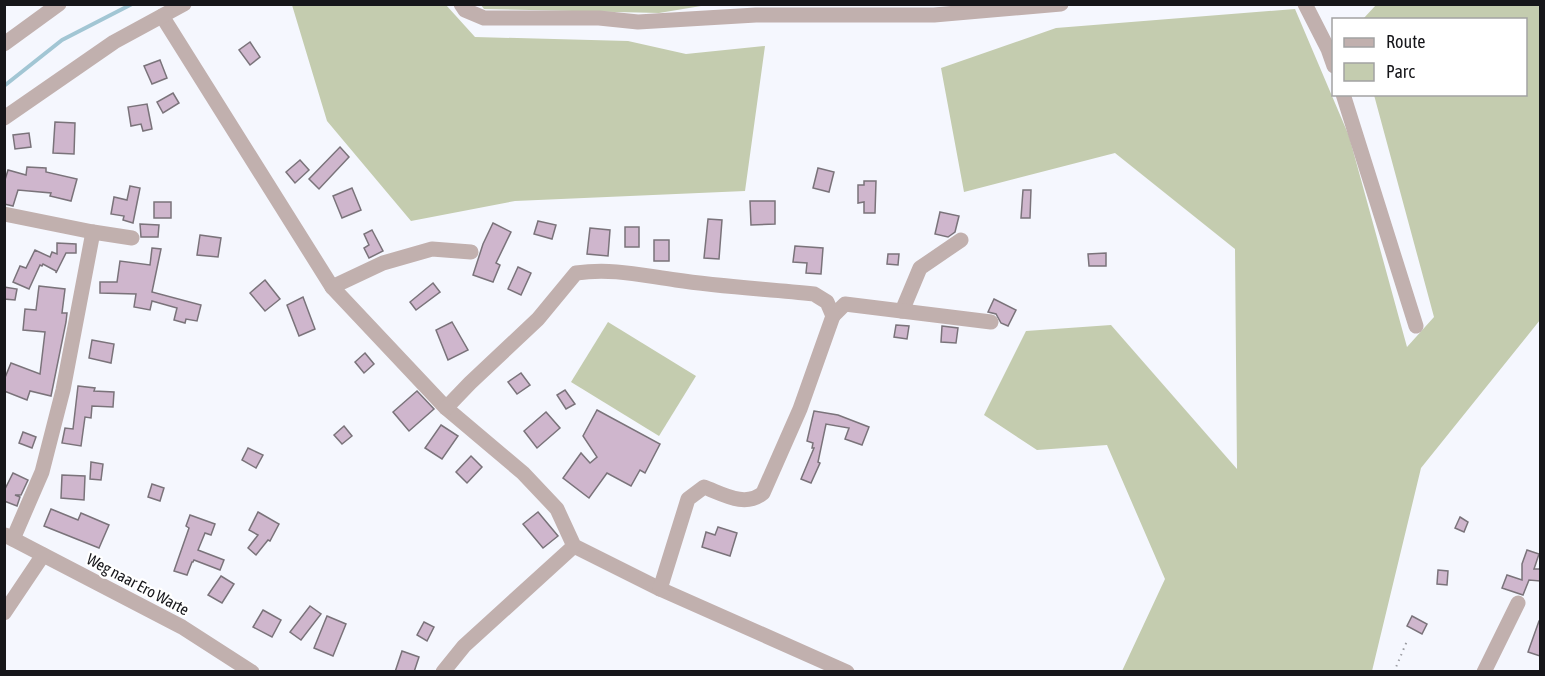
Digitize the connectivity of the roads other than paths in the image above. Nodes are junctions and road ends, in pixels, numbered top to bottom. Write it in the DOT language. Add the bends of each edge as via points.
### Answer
graph roads {
  1 [pos="60,4"];
  2 [pos="184,4"];
  3 [pos="461,4"];
  4 [pos="1061,4"];
  5 [pos="1305,4"];
  6 [pos="162,16"];
  7 [pos="4,44"];
  8 [pos="1332,60"];
  9 [pos="1343,96"];
  10 [pos="4,118"];
  11 [pos="4,214"];
  12 [pos="93,232"];
  13 [pos="132,238"];
  14 [pos="961,240"];
  15 [pos="471,252"];
  16 [pos="332,287"];
  17 [pos="902,311"];
  18 [pos="833,316"];
  19 [pos="991,322"];
  20 [pos="1416,326"];
  21 [pos="446,408"];
  22 [pos="9,537"];
  23 [pos="574,546"];
  24 [pos="43,555"];
  25 [pos="660,589"];
  26 [pos="1518,603"];
  27 [pos="4,614"];
  28 [pos="252,672"];
  29 [pos="443,672"];
  30 [pos="847,672"];
  31 [pos="1484,672"];
  1 -- 7 [label="street"];
  2 -- 6 [label="street"];
  3 -- 4 [label="street" via="465,10 484,18 638,22 756,15 934,15"];
  5 -- 8 [label="street"];
  6 -- 10 [label="street" via="114,42"];
  6 -- 16 [label="street"];
  9 -- 20 [label="street"];
  11 -- 12 [label="street"];
  12 -- 13 [label="street"];
  12 -- 22 [label="street" via="63,390 42,472"];
  14 -- 17 [label="street" via="921,268"];
  15 -- 16 [label="street" via="432,249 384,263"];
  16 -- 21 [label="street"];
  17 -- 18 [label="street" via="845,304"];
  17 -- 19 [label="street"];
  18 -- 21 [label="street" via="827,302 814,294 624,271 576,273 538,319"];
  18 -- 25 [label="street" via="800,409 763,493 744,502 704,487 688,499"];
  21 -- 23 [label="street" via="524,473 557,509"];
  22 -- 24 [label="street, Weg naar Ero Warte"];
  23 -- 25 [label="street"];
  23 -- 29 [label="street" via="464,646"];
  24 -- 27 [label="street"];
  24 -- 28 [label="street, Weg naar Ero Warte" via="182,627"];
  25 -- 30 [label="street"];
  26 -- 31 [label="street"];
}
